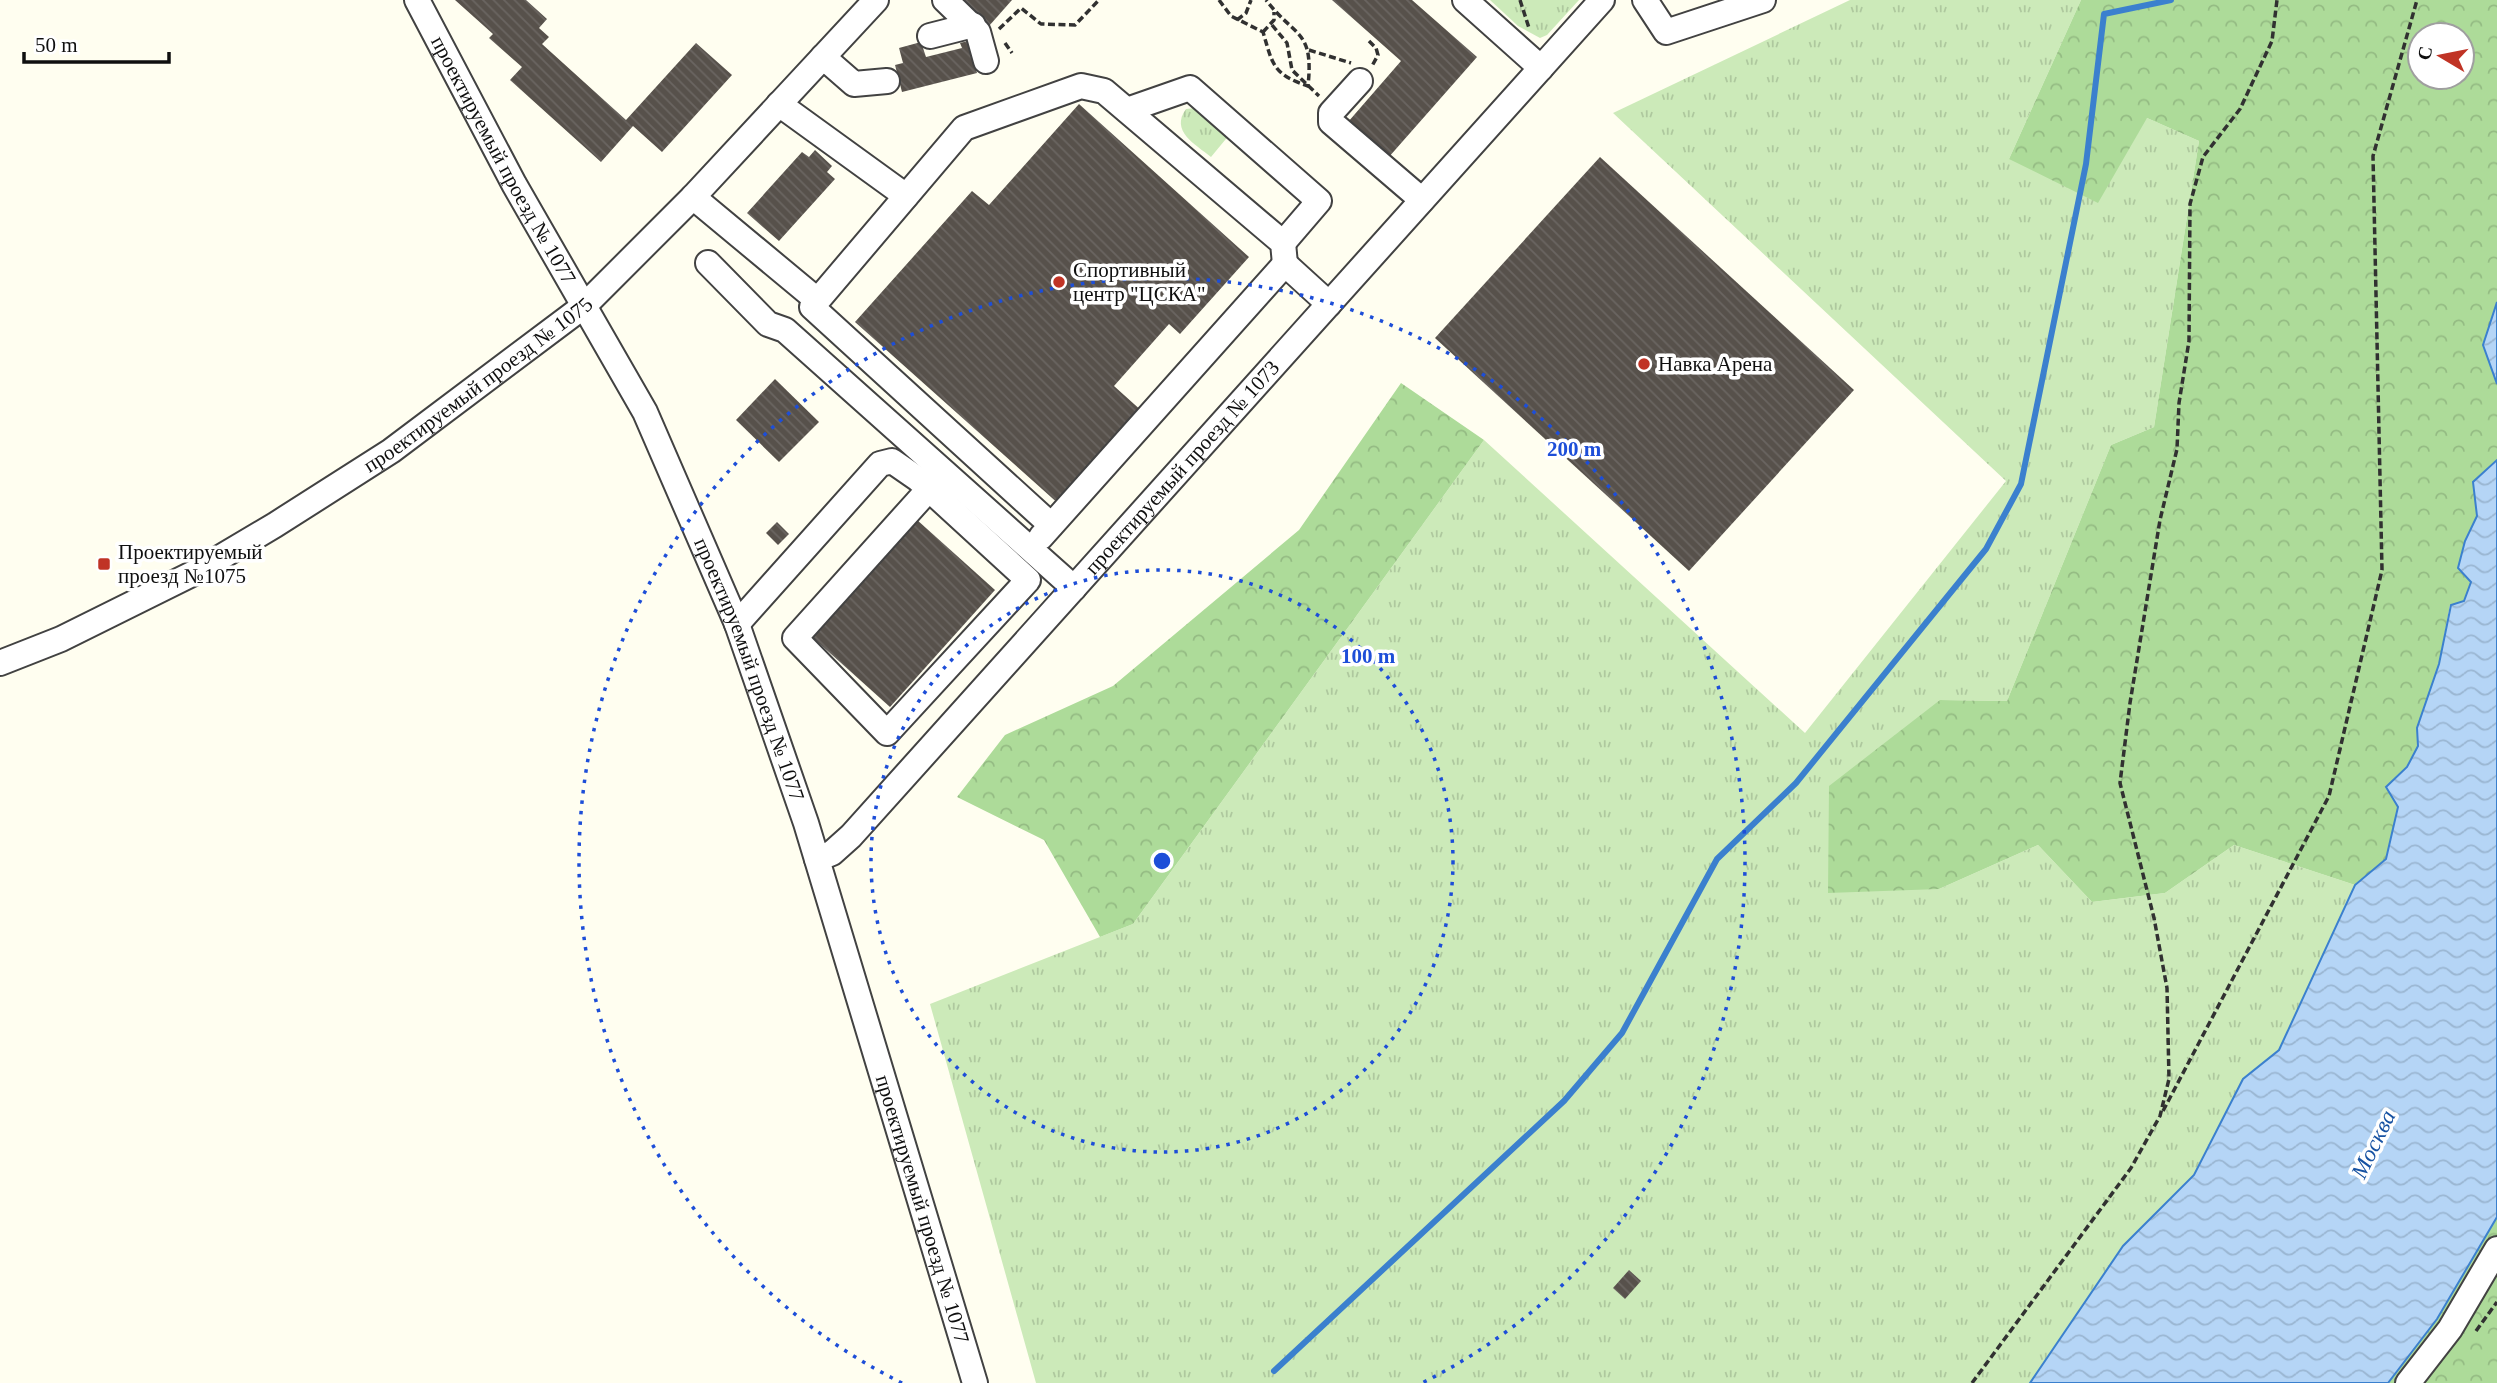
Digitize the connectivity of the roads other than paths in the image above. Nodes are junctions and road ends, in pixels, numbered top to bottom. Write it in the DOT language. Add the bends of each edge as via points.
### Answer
graph roads {
  1 [pos="416,0"];
  2 [pos="876,0"];
  3 [pos="945,0"];
  4 [pos="1465,0"];
  5 [pos="1602,0"];
  6 [pos="1645,0"];
  7 [pos="1762,0"];
  8 [pos="975,28"];
  9 [pos="930,36"];
  10 [pos="823,57"];
  11 [pos="986,61"];
  12 [pos="1541,68"];
  13 [pos="1365,74"];
  14 [pos="887,81"];
  15 [pos="779,104"];
  16 [pos="1127,110"];
  17 [pos="906,196"];
  18 [pos="693,197"];
  19 [pos="1422,200"];
  20 [pos="1284,254"];
  21 [pos="708,263"];
  22 [pos="817,300"];
  23 [pos="1329,304"];
  24 [pos="584,306"];
  25 [pos="929,489"];
  26 [pos="1051,525"];
  27 [pos="1079,582"];
  28 [pos="737,624"];
  29 [pos="0,663"];
  30 [pos="817,859"];
  31 [pos="2497,1250"];
  32 [pos="975,1383"];
  33 [pos="2408,1383"];
  1 -- 24 [label="street, проектируемый проезд № 1077"];
  2 -- 10 [label="street, проектируемый проезд № 1075"];
  3 -- 8 [label="street"];
  4 -- 12 [label="street"];
  5 -- 12 [label="street, проектируемый проезд № 1073"];
  6 -- 7 [label="street" via="1666,32"];
  8 -- 9 [label="street"];
  8 -- 11 [label="street"];
  10 -- 14 [label="street" via="854,84"];
  10 -- 15 [label="street, проектируемый проезд № 1075"];
  12 -- 19 [label="street, проектируемый проезд № 1073"];
  13 -- 19 [label="street" via="1334,110 1331,122"];
  15 -- 17 [label="street"];
  15 -- 18 [label="street, проектируемый проезд № 1075"];
  16 -- 17 [label="street" via="1104,91 1081,86 964,128"];
  16 -- 20 [label="street"];
  16 -- 20 [label="street" via="1190,88 1319,201"];
  17 -- 22 [label="street"];
  18 -- 22 [label="street"];
  18 -- 24 [label="street, проектируемый проезд № 1075"];
  19 -- 23 [label="street, проектируемый проезд № 1073"];
  20 -- 23 [label="street"];
  20 -- 26 [label="street"];
  21 -- 27 [label="street" via="768,324 785,330"];
  22 -- 26 [label="street" via="811,307"];
  23 -- 27 [label="street, проектируемый проезд № 1073"];
  24 -- 28 [label="street, проектируемый проезд № 1077" via="645,412"];
  24 -- 29 [label="street, проектируемый проезд № 1075" via="391,451 275,525 194,573 61,639"];
  25 -- 25 [label="street" via="1028,580 887,733 794,638"];
  25 -- 28 [label="street" via="892,461 880,464"];
  26 -- 27 [label="street" via="1040,537"];
  27 -- 30 [label="street, проектируемый проезд № 1073" via="851,836"];
  28 -- 30 [label="street, проектируемый проезд № 1077"];
  30 -- 32 [label="street, проектируемый проезд № 1077"];
  31 -- 33 [label="street" via="2450,1329"];
}
